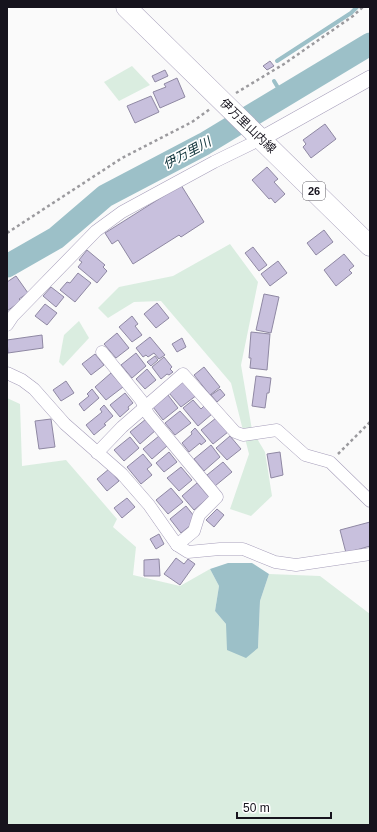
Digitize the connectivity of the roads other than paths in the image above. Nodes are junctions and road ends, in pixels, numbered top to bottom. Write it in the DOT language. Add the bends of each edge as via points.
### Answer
graph roads {
  1 [pos="126,7"];
  2 [pos="370,78"];
  3 [pos="260,138"];
  4 [pos="370,246"];
  5 [pos="7,325"];
  6 [pos="102,352"];
  7 [pos="7,373"];
  8 [pos="145,407"];
  9 [pos="97,453"];
  10 [pos="370,502"];
  11 [pos="177,545"];
  12 [pos="370,554"];
  1 -- 3 [label="main road, 伊万里山内線 / 26"];
  2 -- 3 [label="street"];
  3 -- 4 [label="main road, 伊万里山内線 / 26"];
  3 -- 5 [label="street" via="122,212 96,232"];
  6 -- 8 [label="street"];
  7 -- 9 [label="street" via="34,389 65,424"];
  8 -- 9 [label="street"];
  8 -- 10 [label="street" via="184,374 234,432 244,435 277,430 305,455 330,462"];
  8 -- 11 [label="street" via="148,414 217,497 199,515 194,531"];
  9 -- 11 [label="street" via="122,474 149,505"];
  11 -- 12 [label="street" via="188,552 243,549 275,562 296,565"];
}
